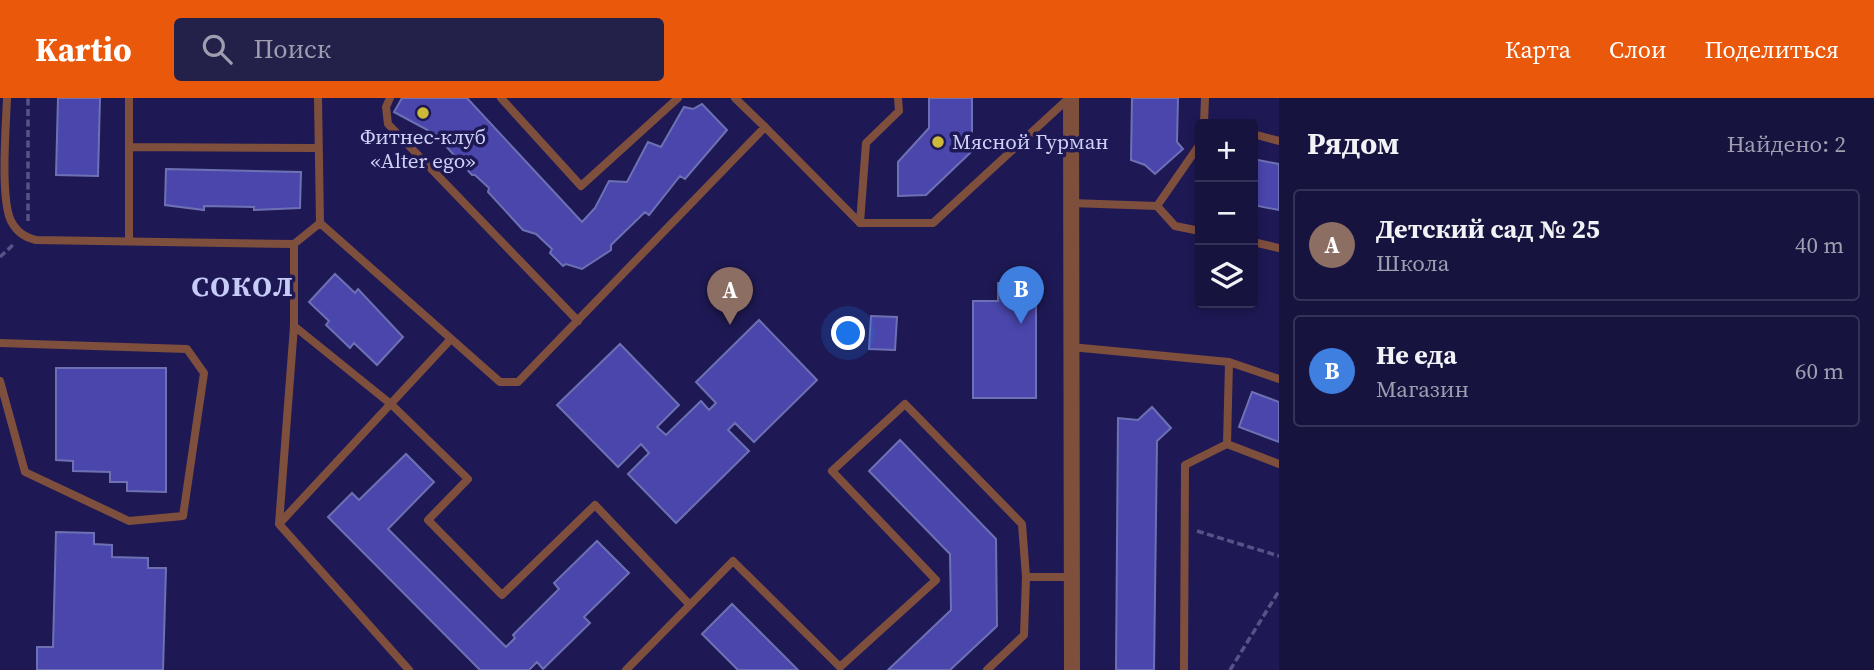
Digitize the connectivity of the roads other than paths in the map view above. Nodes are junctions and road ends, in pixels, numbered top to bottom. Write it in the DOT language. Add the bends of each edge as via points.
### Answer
graph roads {
  1 [pos="7,98"];
  2 [pos="129,98"];
  3 [pos="318,98"];
  4 [pos="390,98"];
  5 [pos="501,98"];
  6 [pos="678,98"];
  7 [pos="735,98"];
  8 [pos="898,98"];
  9 [pos="1070,98"];
  10 [pos="1205,98"];
  11 [pos="1204,119"];
  12 [pos="765,127"];
  13 [pos="1258,135"];
  14 [pos="1279,141"];
  15 [pos="129,147"];
  16 [pos="317,148"];
  17 [pos="1195,151"];
  18 [pos="1071,204"];
  19 [pos="1157,206"];
  20 [pos="320,223"];
  21 [pos="860,223"];
  22 [pos="1195,230"];
  23 [pos="129,241"];
  24 [pos="1258,243"];
  25 [pos="294,244"];
  26 [pos="1279,248"];
  27 [pos="579,321"];
  28 [pos="294,326"];
  29 [pos="450,340"];
  30 [pos="0,343"];
  31 [pos="1071,347"];
  32 [pos="1229,362"];
  33 [pos="1279,379"];
  34 [pos="0,381"];
  35 [pos="392,405"];
  36 [pos="1227,444"];
  37 [pos="1279,464"];
  38 [pos="279,524"];
  39 [pos="1026,578"];
  40 [pos="1072,578"];
  41 [pos="689,604"];
  42 [pos="409,670"];
  43 [pos="626,670"];
  44 [pos="987,670"];
  45 [pos="1072,670"];
  46 [pos="1184,670"];
  1 -- 23 [label="lane" via="5,187 10,219 23,237"];
  2 -- 15 [label="lane"];
  3 -- 16 [label="lane"];
  4 -- 27 [label="lane" via="388,124"];
  5 -- 6 [label="lane" via="581,186"];
  7 -- 12 [label="lane"];
  8 -- 21 [label="lane" via="899,111 866,143"];
  9 -- 18 [label="street"];
  9 -- 21 [label="lane" via="933,223"];
  10 -- 11 [label="lane"];
  12 -- 21 [label="lane"];
  12 -- 27 [label="lane"];
  13 -- 14 [label="lane"];
  15 -- 16 [label="lane"];
  15 -- 23 [label="lane"];
  16 -- 20 [label="lane"];
  17 -- 19 [label="lane"];
  18 -- 19 [label="lane"];
  18 -- 31 [label="street"];
  19 -- 22 [label="lane" via="1175,226"];
  20 -- 25 [label="lane"];
  20 -- 29 [label="lane"];
  23 -- 25 [label="lane"];
  24 -- 26 [label="lane"];
  25 -- 28 [label="lane"];
  27 -- 29 [label="lane" via="518,382 500,382"];
  28 -- 35 [label="lane"];
  28 -- 38 [label="lane"];
  29 -- 35 [label="lane"];
  30 -- 34 [label="lane" via="187,349 204,373 183,516 129,522 25,472"];
  31 -- 32 [label="lane"];
  31 -- 40 [label="street"];
  32 -- 33 [label="lane"];
  32 -- 36 [label="lane"];
  35 -- 38 [label="lane"];
  35 -- 41 [label="lane" via="468,479 428,520 502,595 596,505"];
  36 -- 37 [label="lane"];
  36 -- 46 [label="lane" via="1185,466"];
  38 -- 42 [label="lane"];
  39 -- 40 [label="lane"];
  39 -- 41 [label="lane" via="1022,524 905,404 832,471 936,580 840,667 733,561"];
  39 -- 44 [label="lane" via="1024,635"];
  40 -- 45 [label="street"];
  41 -- 43 [label="lane"];
}
